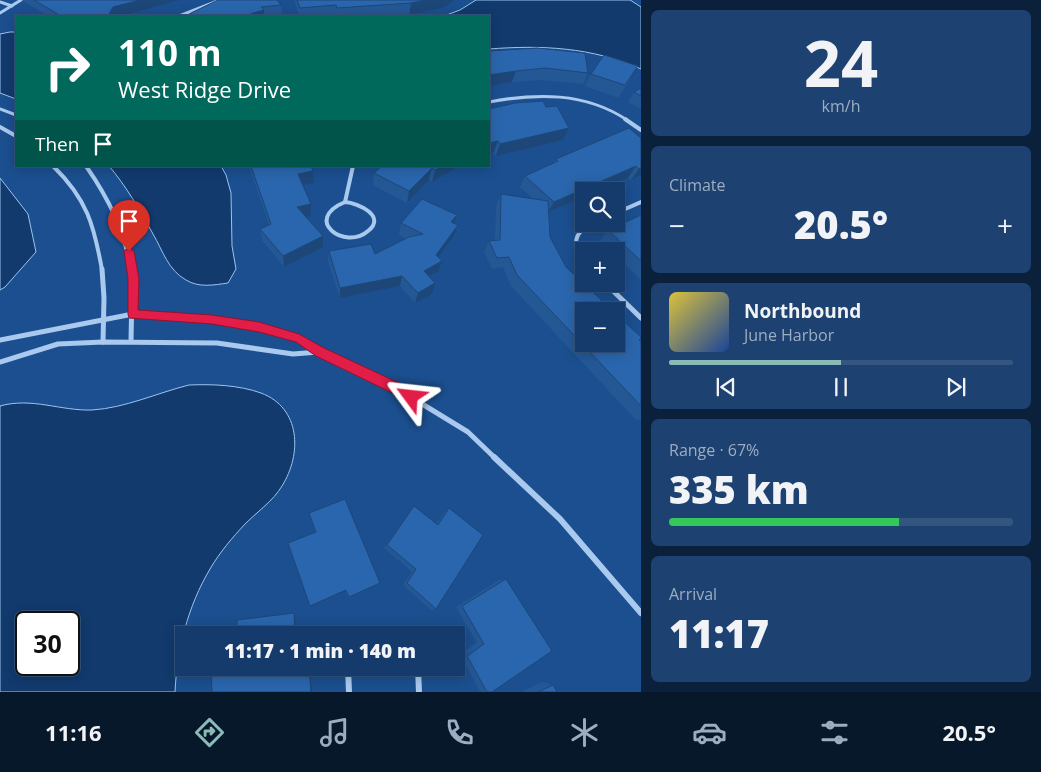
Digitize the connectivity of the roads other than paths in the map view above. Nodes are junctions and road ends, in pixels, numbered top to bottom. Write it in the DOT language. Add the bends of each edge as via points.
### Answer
graph roads {
  1 [pos="21,0"];
  2 [pos="220,0"];
  3 [pos="0,2"];
  4 [pos="12,6"];
  5 [pos="0,13"];
  6 [pos="182,15"];
  7 [pos="490,102"];
  8 [pos="0,109"];
  9 [pos="15,115"];
  10 [pos="0,127"];
  11 [pos="641,130"];
  12 [pos="15,135"];
  13 [pos="54,167"];
  14 [pos="87,167"];
  15 [pos="353,167"];
  16 [pos="345,202"];
  17 [pos="641,202"];
  18 [pos="625,209"];
  19 [pos="614,292"];
  20 [pos="133,314"];
  21 [pos="105,318"];
  22 [pos="641,318"];
  23 [pos="0,340"];
  24 [pos="102,342"];
  25 [pos="131,342"];
  26 [pos="320,352"];
  27 [pos="0,362"];
  28 [pos="641,613"];
  29 [pos="348,676"];
  30 [pos="419,676"];
  31 [pos="349,692"];
  32 [pos="419,692"];
  1 -- 4 [label="street"];
  2 -- 6 [label="street"];
  3 -- 4 [label="street"];
  4 -- 5 [label="street"];
  7 -- 11 [label="street" via="531,94 558,96 606,108"];
  8 -- 9 [label="street"];
  10 -- 12 [label="street"];
  13 -- 21 [label="street" via="85,206 103,268"];
  14 -- 20 [label="street" via="118,216 129,251"];
  15 -- 16 [label="street"];
  16 -- 16 [label="street" via="330,209 325,222 344,237 363,235 374,224 374,217 363,205"];
  17 -- 18 [label="street"];
  19 -- 22 [label="street"];
  20 -- 21 [label="street"];
  20 -- 25 [label="street"];
  20 -- 26 [label="street" via="212,319 259,327 299,338"];
  21 -- 23 [label="street"];
  21 -- 24 [label="street"];
  24 -- 25 [label="street"];
  24 -- 27 [label="street" via="58,344"];
  25 -- 26 [label="street" via="217,343 293,354"];
  26 -- 28 [label="street" via="396,388 468,432 560,519"];
  29 -- 31 [label="street"];
  30 -- 32 [label="street"];
}
